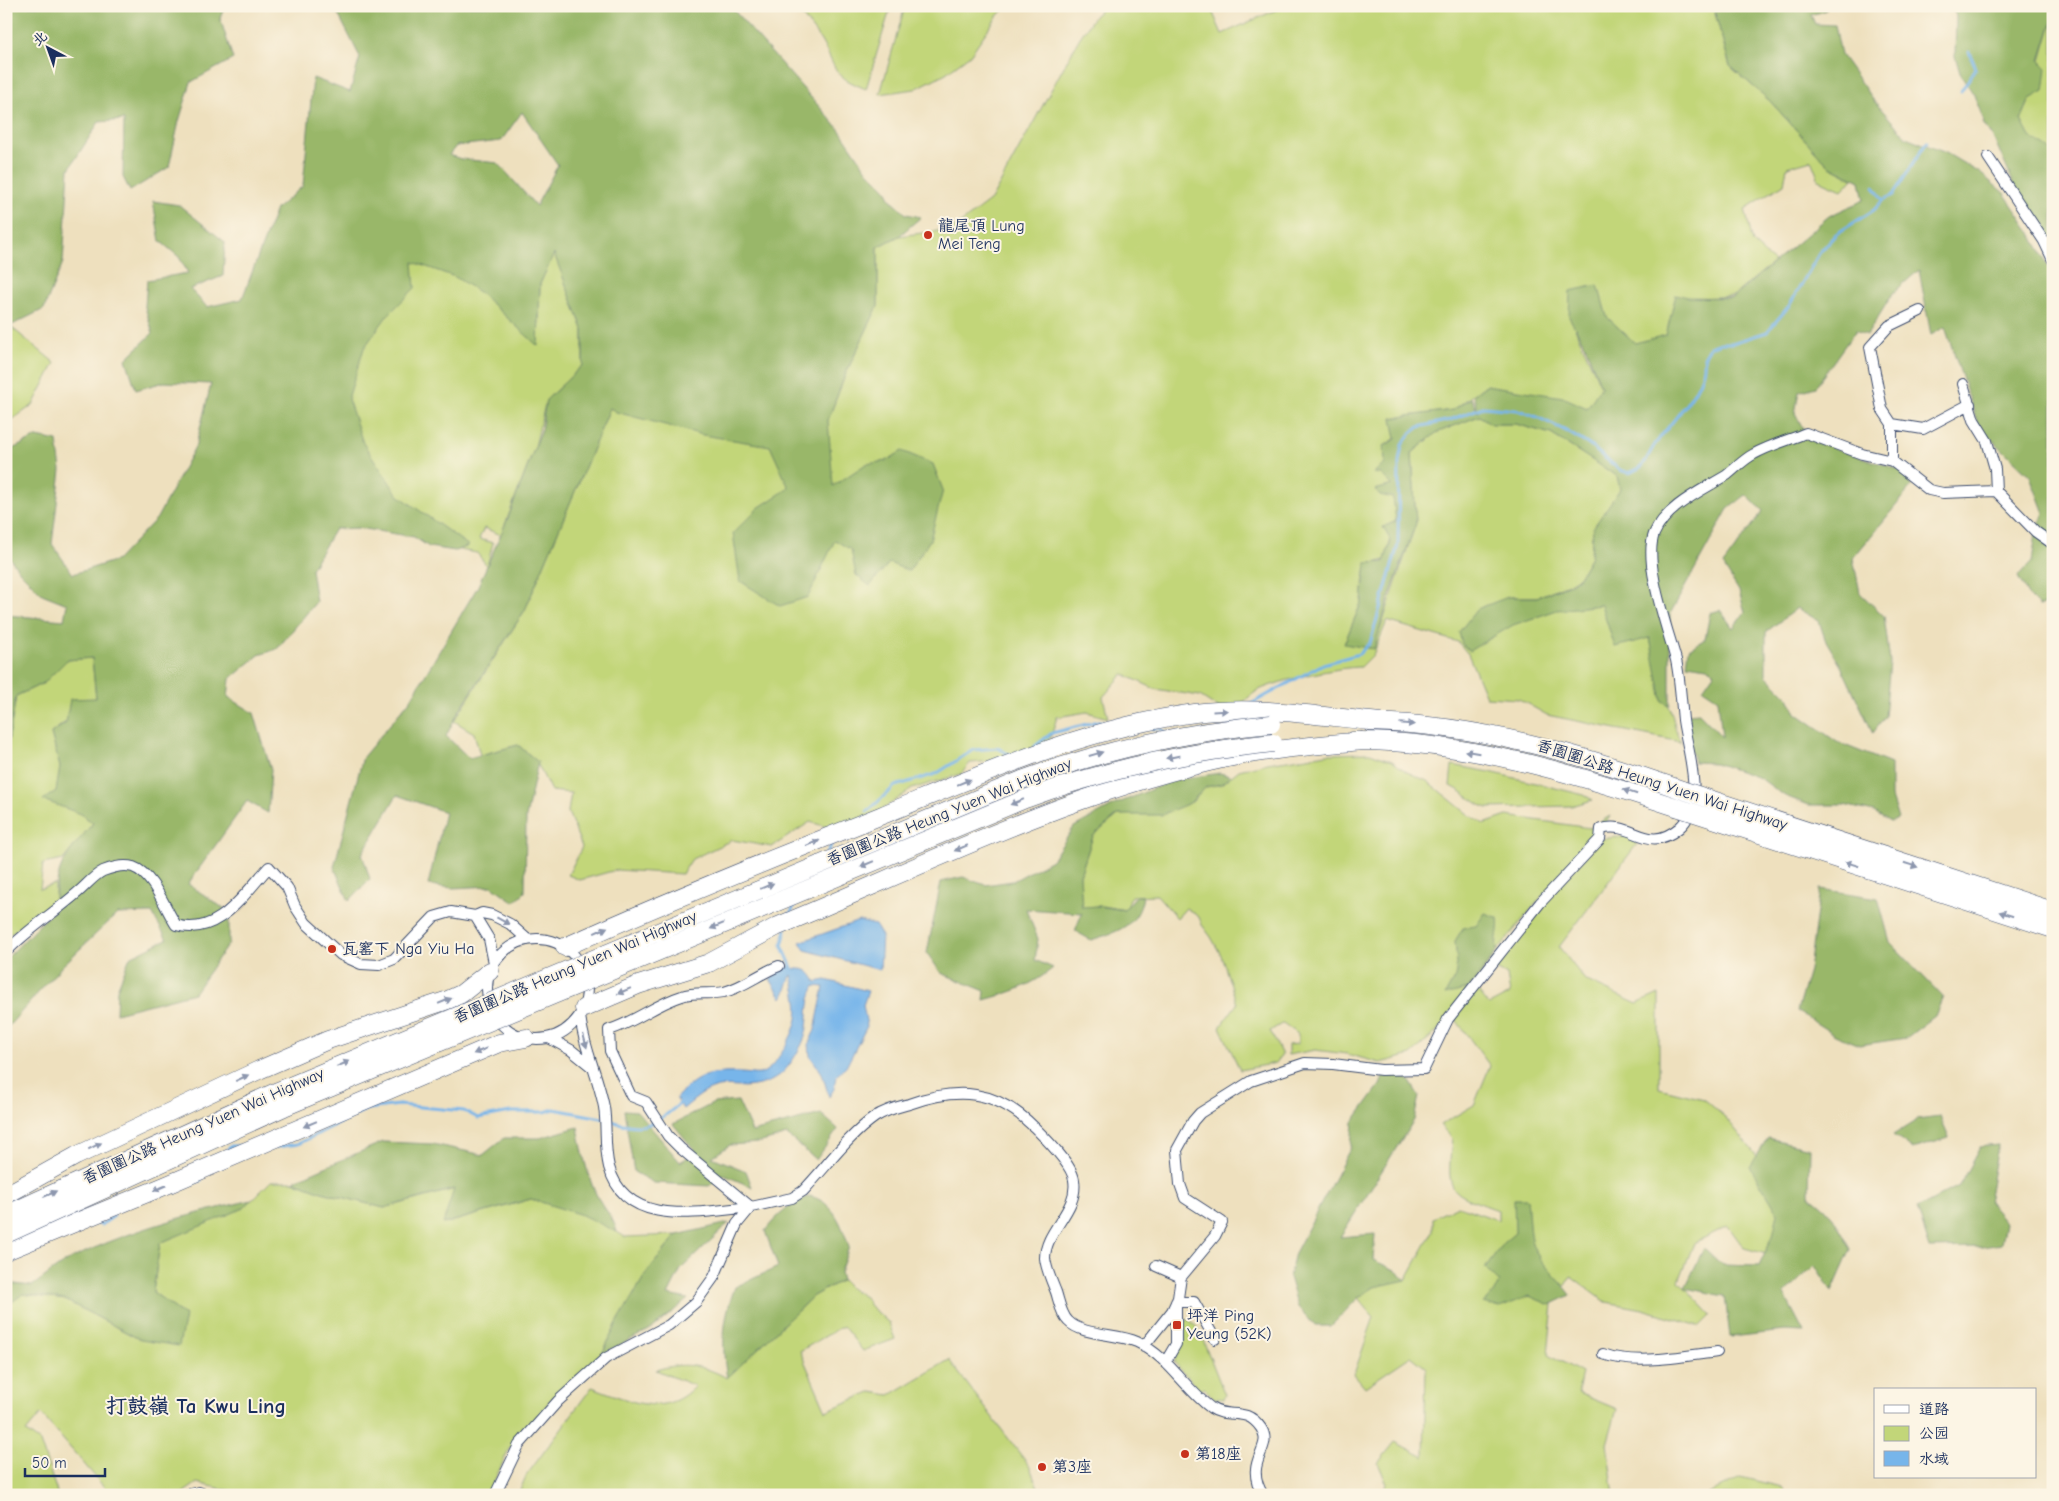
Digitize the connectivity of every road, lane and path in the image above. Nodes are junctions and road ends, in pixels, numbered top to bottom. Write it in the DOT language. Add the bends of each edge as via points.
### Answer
graph roads {
  1 [pos="1988,157"];
  2 [pos="2053,260"];
  3 [pos="1920,311"];
  4 [pos="1964,384"];
  5 [pos="1970,404"];
  6 [pos="1892,424"];
  7 [pos="1892,462"];
  8 [pos="1996,491"];
  9 [pos="2053,544"];
  10 [pos="1270,718"];
  11 [pos="1274,748"];
  12 [pos="1679,798"];
  13 [pos="2053,911"];
  14 [pos="475,916"];
  15 [pos="2053,929"];
  16 [pos="528,940"];
  17 [pos="565,947"];
  18 [pos="6,952"];
  19 [pos="779,966"];
  20 [pos="492,967"];
  21 [pos="582,1012"];
  22 [pos="526,1038"];
  23 [pos="549,1038"];
  24 [pos="593,1067"];
  25 [pos="6,1195"];
  26 [pos="751,1207"];
  27 [pos="6,1215"];
  28 [pos="6,1234"];
  29 [pos="6,1250"];
  30 [pos="1156,1266"];
  31 [pos="1182,1277"];
  32 [pos="1176,1302"];
  33 [pos="1215,1339"];
  34 [pos="1144,1346"];
  35 [pos="1717,1352"];
  36 [pos="1603,1354"];
  37 [pos="1166,1361"];
  38 [pos="185,1495"];
  39 [pos="207,1495"];
  40 [pos="495,1495"];
  41 [pos="1263,1495"];
  1 -- 2 [label="street" via="2044,241"];
  3 -- 6 [label="street" via="1888,326 1870,347 1882,409"];
  4 -- 5 [label="street"];
  5 -- 6 [label="street" via="1923,428"];
  5 -- 8 [label="street" via="1974,420 1986,441"];
  6 -- 7 [label="street"];
  7 -- 8 [label="street" via="1929,490 1943,493"];
  7 -- 31 [label="street" via="1806,433 1752,454 1668,516 1654,534 1651,556 1667,634 1676,660 1693,772 1690,816 1679,828 1650,840 1622,828 1601,829 1600,839 1540,903 1448,1019 1424,1069 1381,1070 1304,1063 1251,1081 1200,1113 1177,1150 1180,1184 1185,1198 1222,1222 1216,1236"];
  8 -- 9 [label="street" via="2036,532"];
  10 -- 12 [label="highway, 香園圍公路 Heung Yuen Wai Highway, one-way" via="1380,722 1452,729 1523,742 1612,766"];
  17 -- 10 [label="highway, one-way" via="638,914 1070,740 1195,713 1241,710"];
  27 -- 10 [label="highway, 香園圍公路 Heung Yuen Wai Highway, one-way, bridge" via="278,1091 1022,780 1092,756 1154,740"];
  12 -- 11 [label="highway, 香園圍公路 Heung Yuen Wai Highway, one-way" via="1503,757 1453,749 1362,741"];
  11 -- 21 [label="highway, one-way" via="1210,762 1080,801 1017,824 776,927 709,963 638,985"];
  11 -- 28 [label="highway, 香園圍公路 Heung Yuen Wai Highway, one-way, bridge" via="1224,749 1149,762 1082,779 1025,799 284,1107"];
  12 -- 13 [label="highway, 香園圍公路 Heung Yuen Wai Highway, one-way, bridge"];
  15 -- 12 [label="highway, 香園圍公路 Heung Yuen Wai Highway, one-way, bridge"];
  14 -- 16 [label="street, one-way" via="482,913 499,918"];
  14 -- 18 [label="street" via="451,912 434,917 394,959 379,965 361,964 341,955 306,923 287,887 269,867 218,920 203,927 188,928 176,925 142,872 122,866 101,872 27,931"];
  14 -- 20 [label="street" via="489,939"];
  16 -- 17 [label="street" via="553,941"];
  16 -- 20 [label="street" via="503,952"];
  17 -- 21 [label="street" via="584,969 588,989"];
  19 -- 26 [label="street" via="722,993 682,995 609,1030 610,1051 631,1096 646,1102 668,1136 680,1148"];
  20 -- 22 [label="street" via="487,992 493,1013 507,1029"];
  25 -- 20 [label="highway, one-way" via="76,1156 259,1070 328,1040 461,994"];
  21 -- 23 [label="street" via="568,1029"];
  21 -- 24 [label="street, one-way" via="584,1039"];
  22 -- 23 [label="street"];
  22 -- 29 [label="highway, one-way" via="499,1043 155,1191"];
  23 -- 24 [label="street"];
  24 -- 26 [label="street" via="600,1090 610,1170 626,1196 655,1212 686,1213"];
  26 -- 34 [label="street" via="792,1198 802,1191 876,1116 948,1093 965,1092 999,1101 1024,1118 1066,1163 1074,1180 1070,1206 1049,1242 1045,1260 1063,1314 1069,1322 1085,1330"];
  26 -- 40 [label="street" via="737,1224 714,1277 696,1302 669,1326 606,1358 558,1401 519,1445"];
  30 -- 31 [label="street"];
  31 -- 32 [label="street"];
  32 -- 33 [label="street" via="1194,1302"];
  32 -- 34 [label="street" via="1172,1312"];
  32 -- 37 [label="street" via="1176,1344"];
  34 -- 37 [label="street"];
  35 -- 36 [label="street" via="1663,1358 1613,1358"];
  37 -- 41 [label="street" via="1211,1408 1245,1414 1260,1426 1265,1443 1255,1472"];
  38 -- 39 [label="street" via="199,1492"];
}
